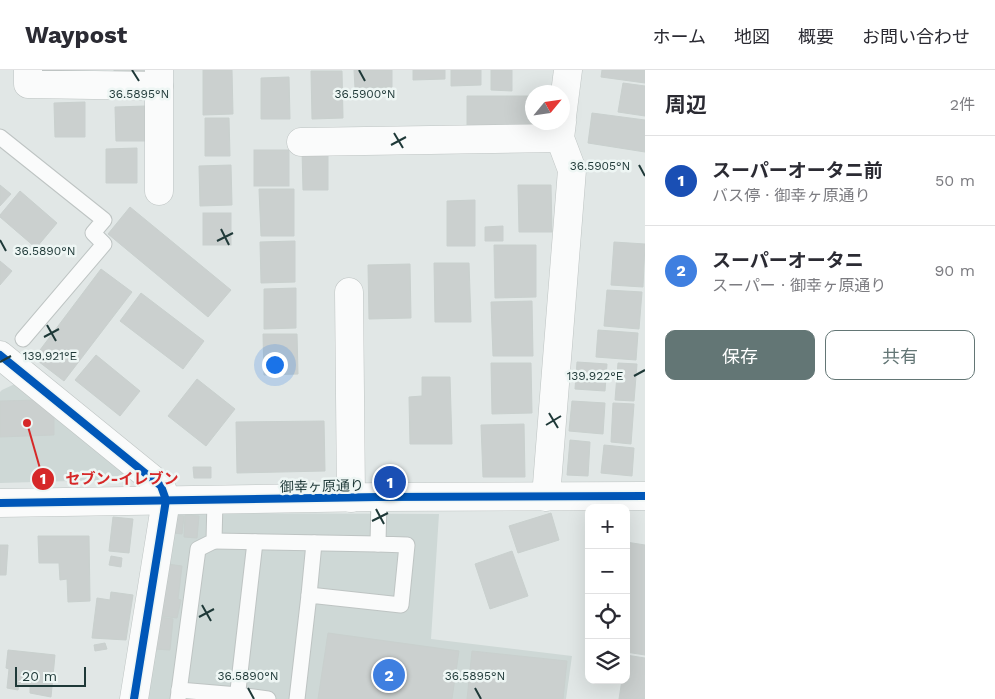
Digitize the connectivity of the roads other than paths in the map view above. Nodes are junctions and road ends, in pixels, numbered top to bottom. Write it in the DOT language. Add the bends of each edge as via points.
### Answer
graph roads {
  1 [pos="28,70"];
  2 [pos="568,70"];
  3 [pos="159,78"];
  4 [pos="566,85"];
  5 [pos="525,128"];
  6 [pos="562,130"];
  7 [pos="0,137"];
  8 [pos="301,142"];
  9 [pos="159,191"];
  10 [pos="349,292"];
  11 [pos="23,339"];
  12 [pos="0,355"];
  13 [pos="645,496"];
  14 [pos="379,497"];
  15 [pos="546,497"];
  16 [pos="351,498"];
  17 [pos="166,500"];
  18 [pos="215,500"];
  19 [pos="0,503"];
  20 [pos="214,541"];
  21 [pos="255,542"];
  22 [pos="314,543"];
  23 [pos="378,544"];
  24 [pos="309,595"];
  25 [pos="178,695"];
  26 [pos="237,697"];
  27 [pos="134,699"];
  28 [pos="268,699"];
  29 [pos="297,699"];
  1 -- 3 [label="street" via="28,84"];
  2 -- 4 [label="street"];
  3 -- 9 [label="street"];
  5 -- 8 [label="street"];
  6 -- 15 [label="street" via="572,170"];
  7 -- 11 [label="lane" via="104,220 93,233 104,244"];
  10 -- 16 [label="street"];
  12 -- 17 [label="street" via="161,486"];
  13 -- 15 [label="street, 御幸ヶ原通り"];
  14 -- 15 [label="street, 御幸ヶ原通り"];
  14 -- 16 [label="street, 御幸ヶ原通り"];
  14 -- 23 [label="lane"];
  16 -- 18 [label="street, 御幸ヶ原通り"];
  17 -- 18 [label="street, 御幸ヶ原通り"];
  17 -- 19 [label="street, 御幸ヶ原通り"];
  17 -- 27 [label="street"];
  18 -- 20 [label="lane"];
  20 -- 21 [label="lane"];
  20 -- 25 [label="lane" via="198,549"];
  21 -- 22 [label="lane"];
  21 -- 26 [label="lane"];
  22 -- 23 [label="lane"];
  22 -- 24 [label="lane"];
  23 -- 24 [label="lane" via="408,545 401,605"];
  24 -- 29 [label="lane"];
  25 -- 26 [label="lane"];
  26 -- 28 [label="lane"];
}
